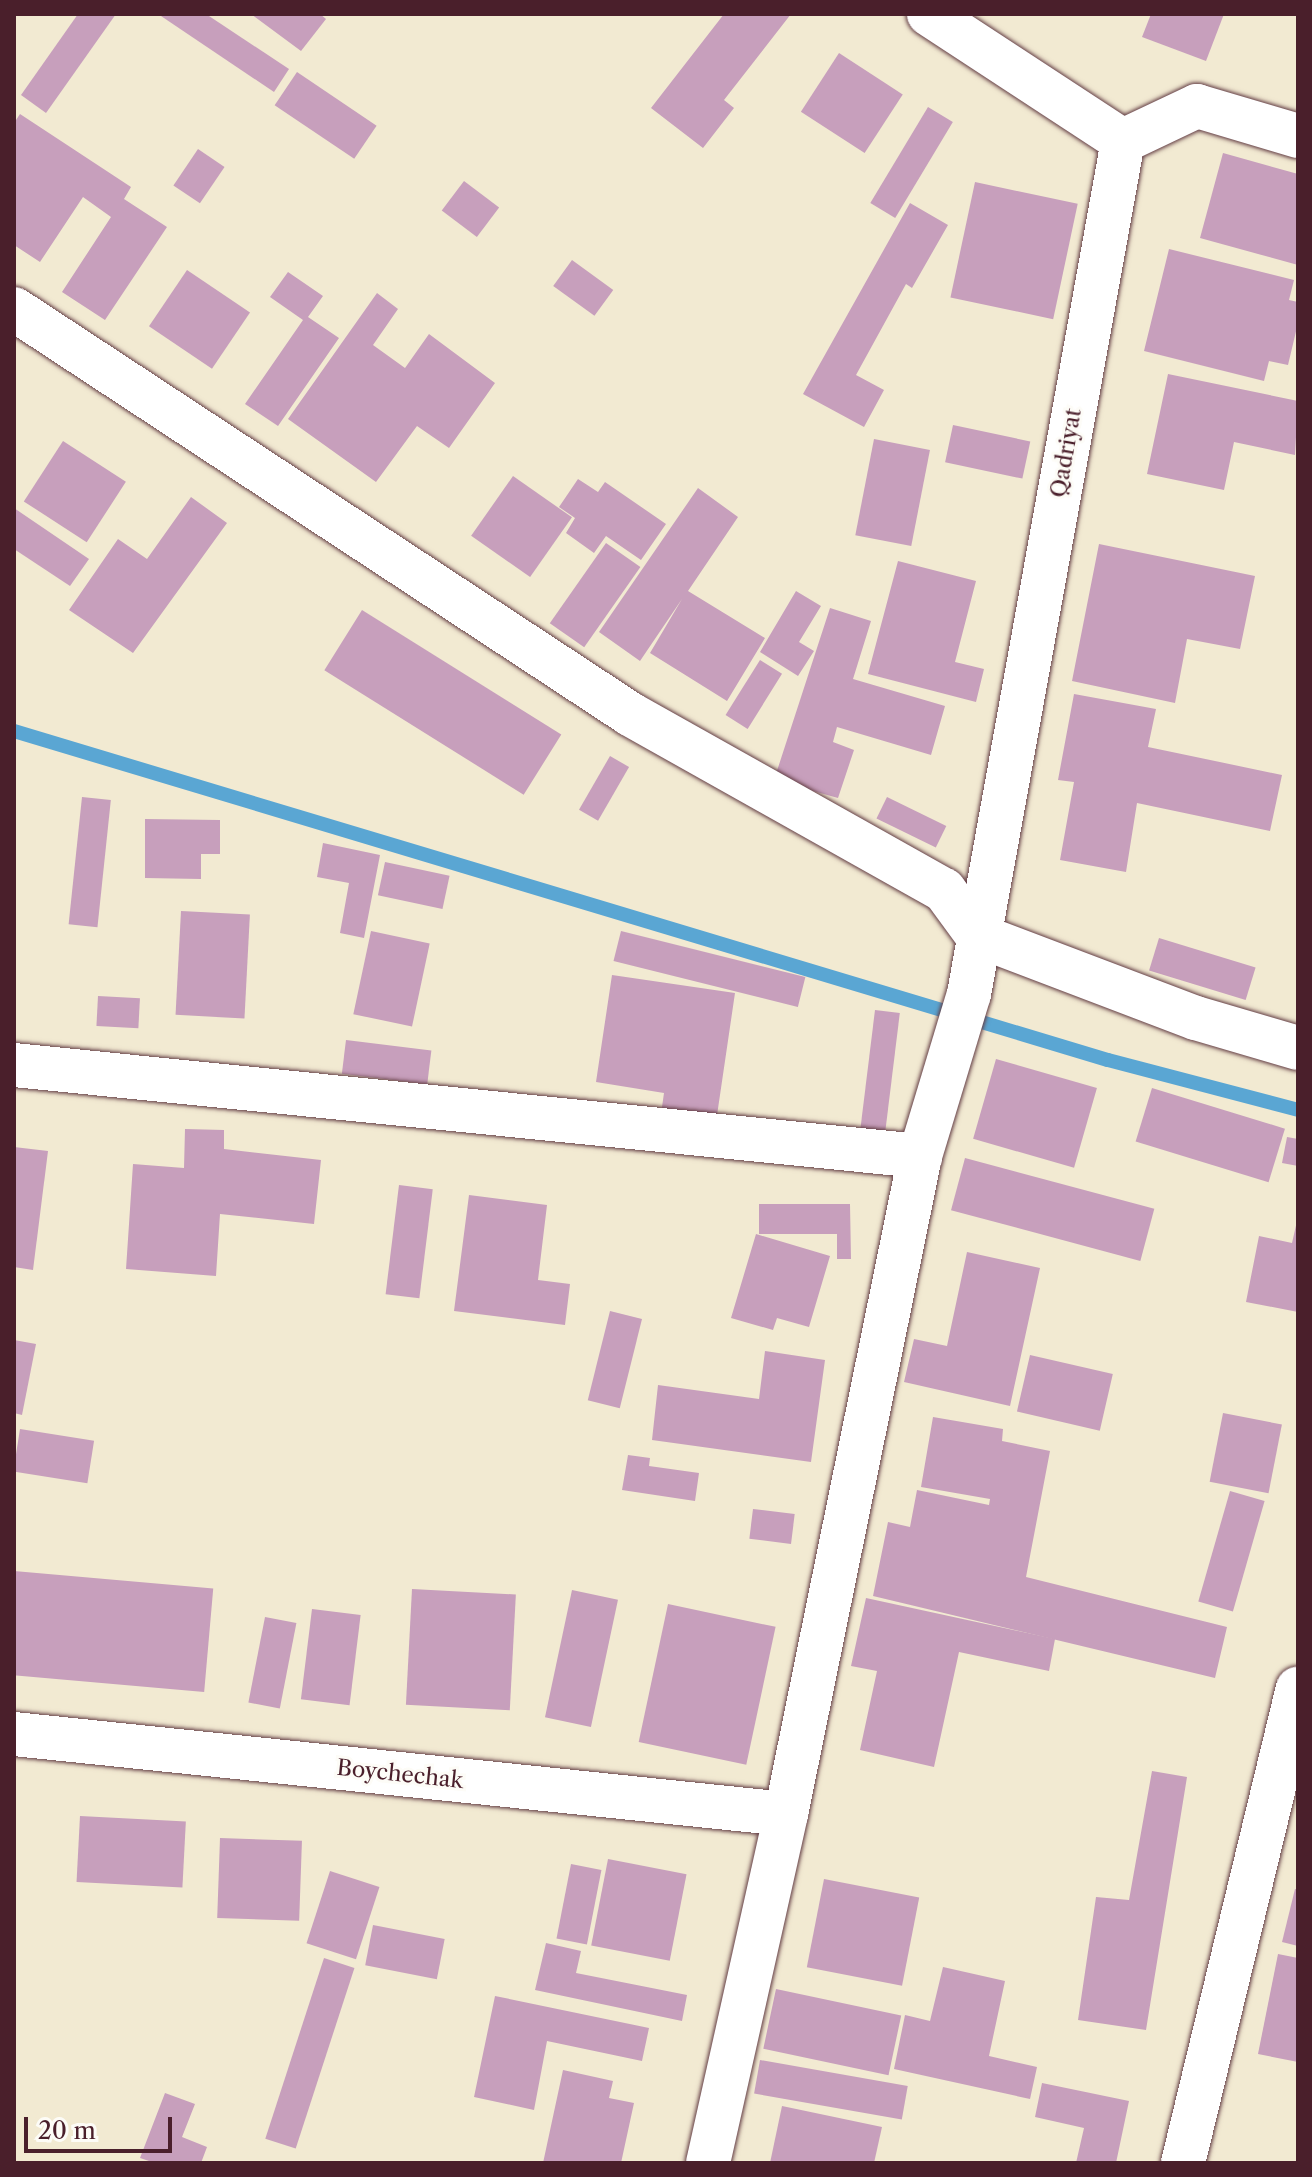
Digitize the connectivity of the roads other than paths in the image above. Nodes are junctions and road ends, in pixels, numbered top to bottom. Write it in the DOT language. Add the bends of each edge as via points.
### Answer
graph roads {
  1 [pos="929,14"];
  2 [pos="1298,136"];
  3 [pos="1123,141"];
  4 [pos="14,309"];
  5 [pos="977,935"];
  6 [pos="1298,1048"];
  7 [pos="14,1065"];
  8 [pos="920,1156"];
  9 [pos="1298,1689"];
  10 [pos="14,1734"];
  11 [pos="786,1814"];
  12 [pos="708,2163"];
  13 [pos="1183,2163"];
  1 -- 3 [label="street"];
  2 -- 3 [label="street" via="1197,106"];
  3 -- 5 [label="street, Qadriyat"];
  4 -- 5 [label="street" via="630,714 944,890"];
  5 -- 6 [label="street" via="1196,1018"];
  5 -- 8 [label="street, Qadriyat" via="963,1014"];
  7 -- 8 [label="street"];
  8 -- 11 [label="street, Qadriyat"];
  9 -- 13 [label="street"];
  10 -- 11 [label="street, Boychechak"];
  11 -- 12 [label="street, Qadriyat"];
}
